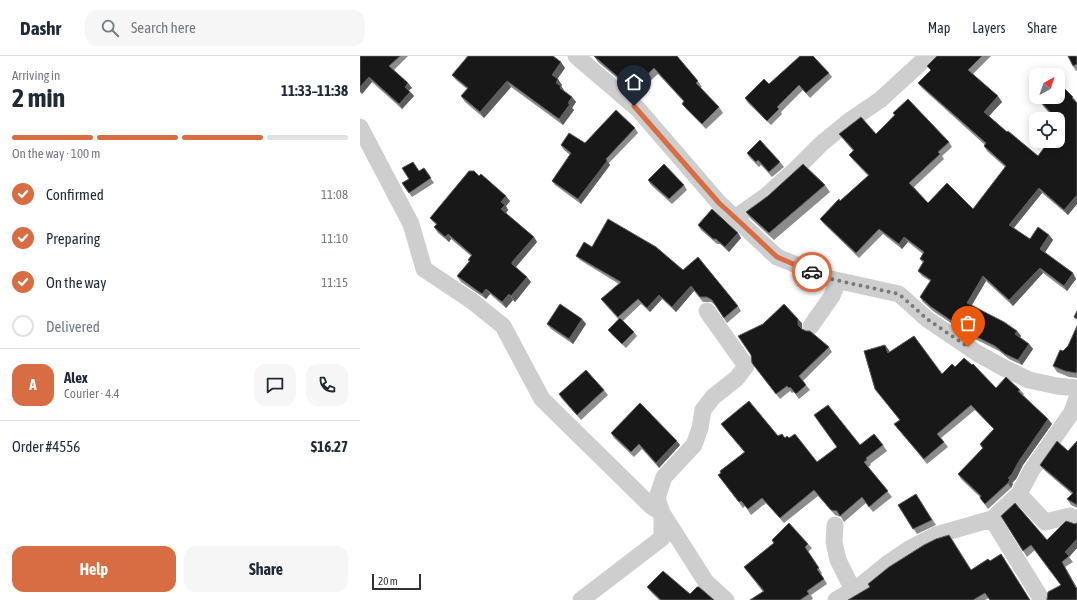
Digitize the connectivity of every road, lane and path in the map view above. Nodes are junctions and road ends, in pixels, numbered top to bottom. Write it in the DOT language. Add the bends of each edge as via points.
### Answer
graph roads {
  1 [pos="576,56"];
  2 [pos="928,56"];
  3 [pos="360,127"];
  4 [pos="735,218"];
  5 [pos="838,281"];
  6 [pos="707,311"];
  7 [pos="810,326"];
  8 [pos="1077,388"];
  9 [pos="1077,398"];
  10 [pos="1019,494"];
  11 [pos="662,512"];
  12 [pos="992,519"];
  13 [pos="1077,519"];
  14 [pos="835,525"];
  15 [pos="853,590"];
  16 [pos="581,600"];
  17 [pos="726,600"];
  18 [pos="836,600"];
  19 [pos="1042,600"];
  1 -- 4 [label="street" via="638,109 690,171"];
  2 -- 4 [label="street" via="880,100 848,121 821,144 766,196"];
  3 -- 11 [label="street" via="411,224 424,269 466,296 503,326 542,399 651,506"];
  4 -- 5 [label="street" via="777,257"];
  5 -- 7 [label="street" via="832,296"];
  5 -- 8 [label="street" via="899,294 927,319 977,353 1030,380"];
  6 -- 11 [label="street" via="746,366 737,378 713,397 704,410 694,445 664,477 657,498"];
  9 -- 10 [label="street" via="1072,412 1031,471"];
  10 -- 12 [label="street"];
  10 -- 13 [label="street" via="1045,522 1070,516"];
  11 -- 16 [label="street" via="662,538"];
  11 -- 17 [label="street" via="706,582"];
  12 -- 15 [label="street" via="936,535 909,549"];
  12 -- 19 [label="street"];
  14 -- 15 [label="street" via="834,542 838,560"];
  15 -- 18 [label="street"];
}
